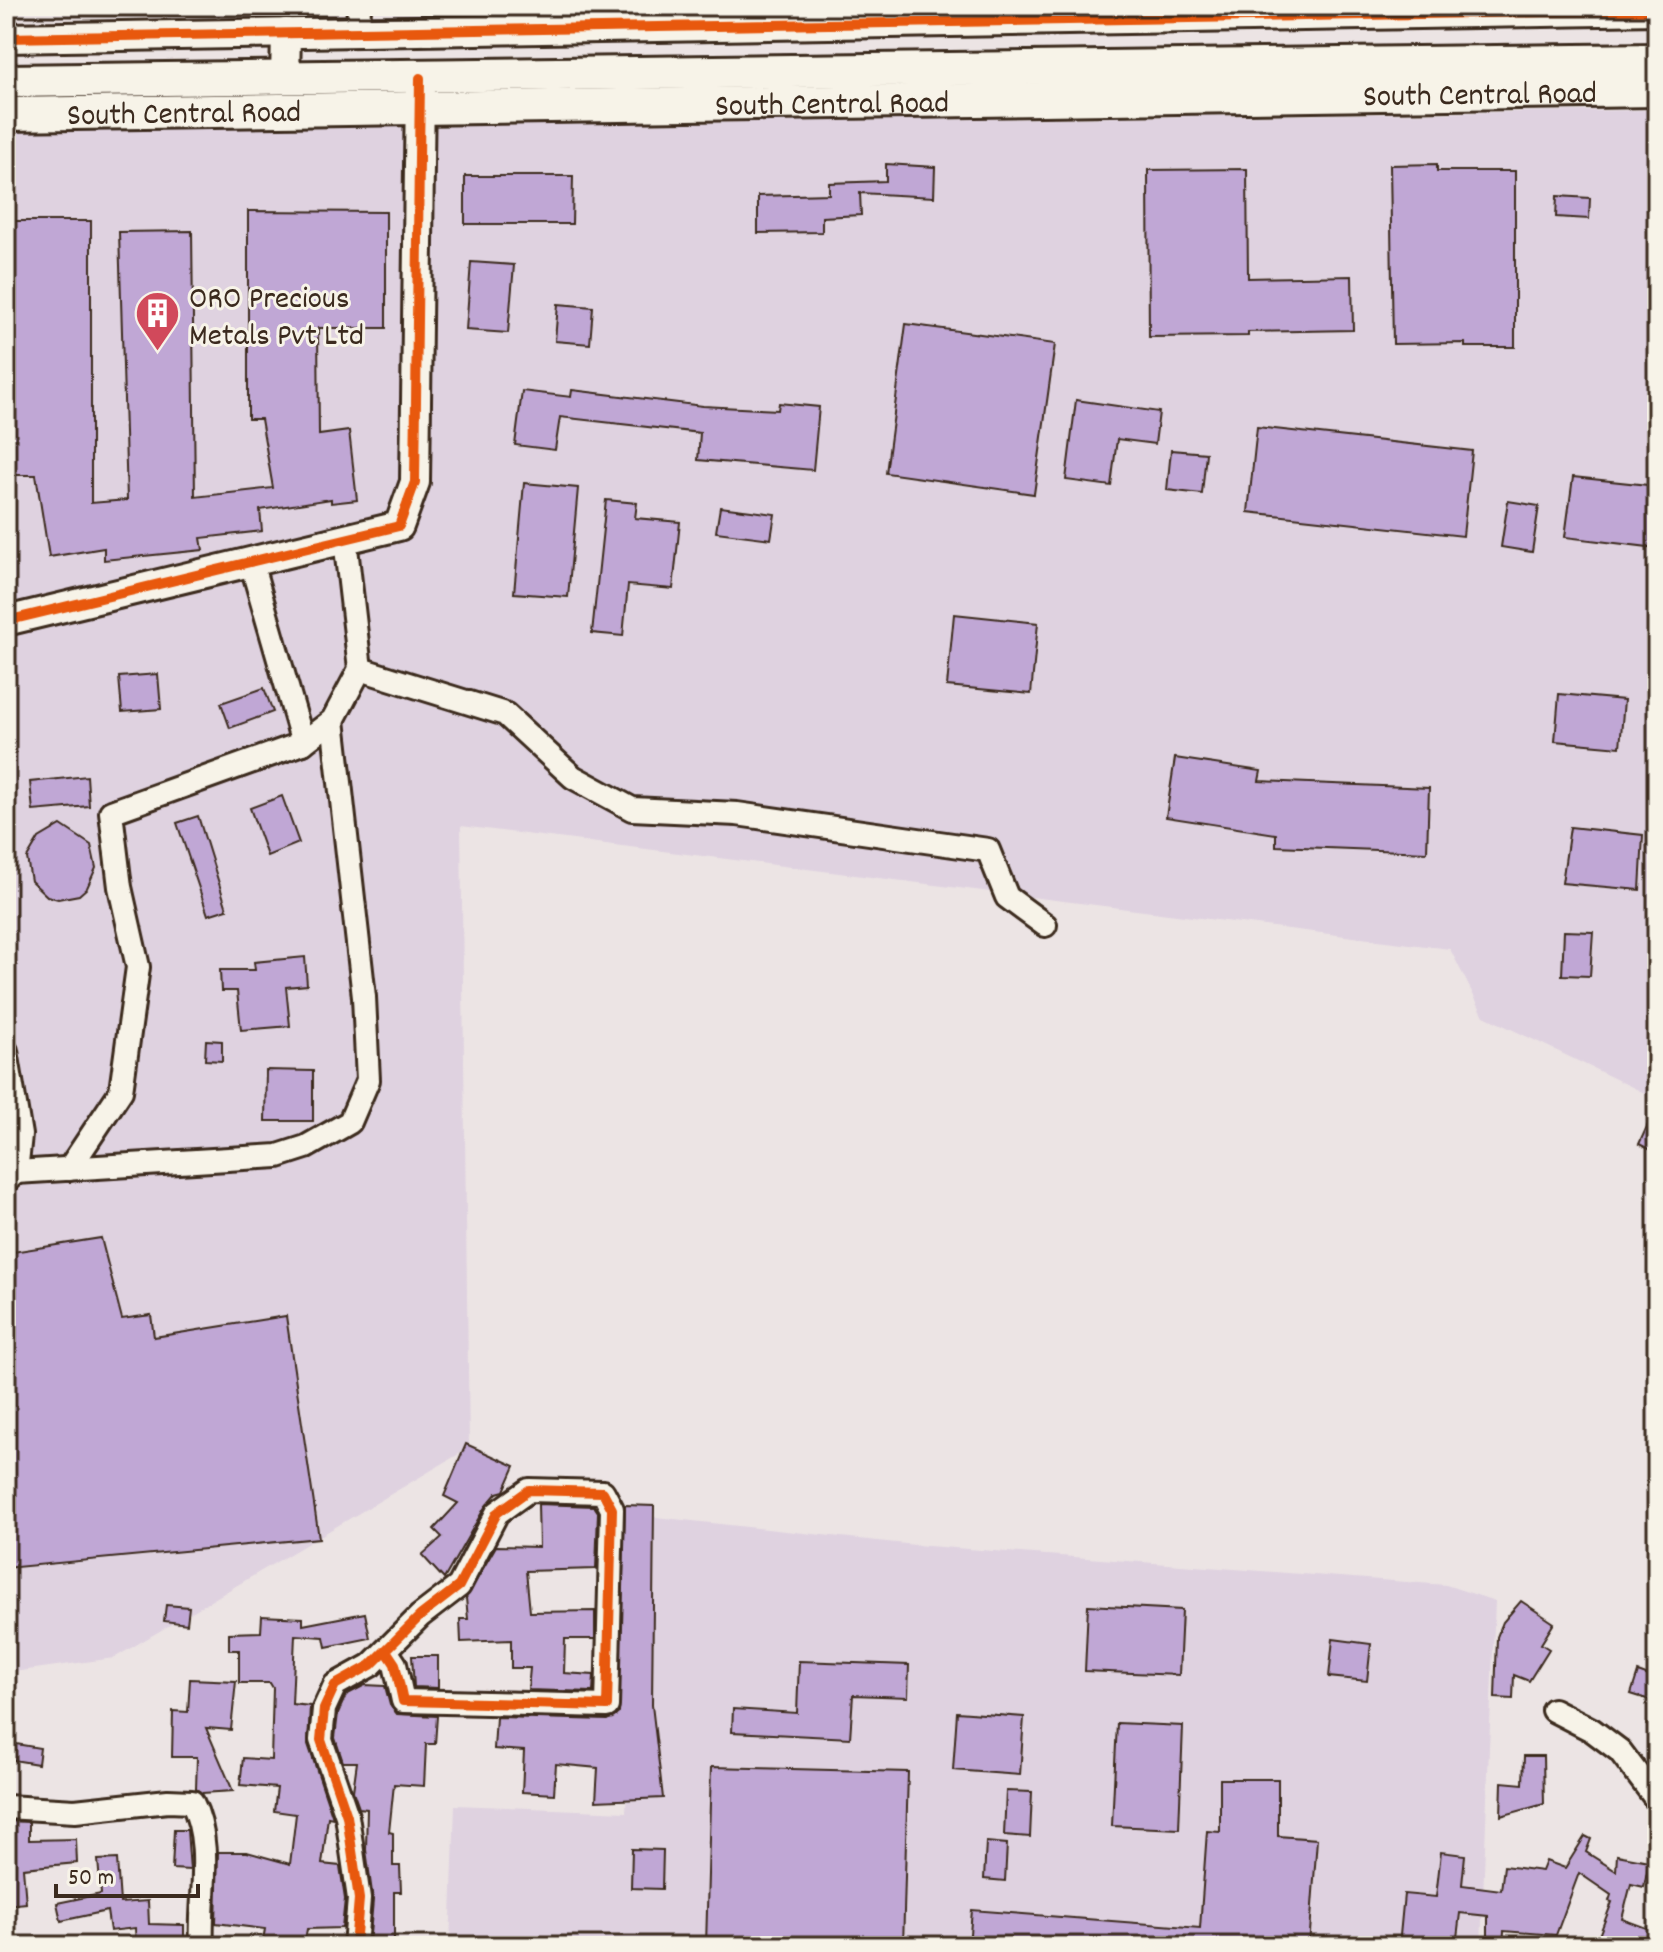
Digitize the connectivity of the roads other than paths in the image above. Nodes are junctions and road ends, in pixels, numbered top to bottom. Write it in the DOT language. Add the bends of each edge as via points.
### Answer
graph roads {
  1 [pos="1657,10"];
  2 [pos="358,19"];
  3 [pos="286,33"];
  4 [pos="6,38"];
  5 [pos="1657,60"];
  6 [pos="420,78"];
  7 [pos="285,79"];
  8 [pos="6,81"];
  9 [pos="1187,81"];
  10 [pos="1657,90"];
  11 [pos="421,110"];
  12 [pos="6,114"];
  13 [pos="345,539"];
  14 [pos="251,562"];
  15 [pos="6,621"];
  16 [pos="360,669"];
  17 [pos="333,720"];
  18 [pos="303,743"];
  19 [pos="1045,925"];
  20 [pos="6,1051"];
  21 [pos="69,1169"];
  22 [pos="11,1176"];
  23 [pos="387,1652"];
  24 [pos="1553,1710"];
  25 [pos="1657,1800"];
  26 [pos="6,1807"];
  27 [pos="202,1946"];
  28 [pos="355,1946"];
  1 -- 2 [label="street"];
  2 -- 3 [label="street"];
  3 -- 4 [label="street"];
  3 -- 7 [label="street"];
  5 -- 9 [label="main road, South Central Road"];
  6 -- 7 [label="main road, South Central Road"];
  6 -- 9 [label="main road, South Central Road"];
  6 -- 11 [label="street"];
  7 -- 8 [label="main road, South Central Road"];
  9 -- 10 [label="main road, South Central Road"];
  9 -- 11 [label="main road, South Central Road"];
  11 -- 12 [label="main road, South Central Road"];
  11 -- 13 [label="street" via="415,482 399,526"];
  13 -- 14 [label="street"];
  13 -- 16 [label="street"];
  14 -- 15 [label="street"];
  14 -- 18 [label="street"];
  16 -- 17 [label="street"];
  16 -- 19 [label="street" via="505,714 573,777 632,809 737,814 988,850 1007,897"];
  17 -- 18 [label="street"];
  17 -- 21 [label="street" via="364,997 368,1080 350,1122 278,1156"];
  18 -- 21 [label="street" via="111,812 120,887 138,967 121,1091"];
  20 -- 22 [label="street" via="20,1135"];
  21 -- 22 [label="street"];
  23 -- 23 [label="street" via="420,1616 459,1586 497,1513 529,1490 603,1492 612,1509 607,1706 403,1701"];
  23 -- 28 [label="street" via="335,1685 324,1709 321,1740 347,1816 359,1899"];
  24 -- 25 [label="street" via="1620,1751"];
  26 -- 27 [label="street" via="75,1811 192,1802 200,1817"];
}
